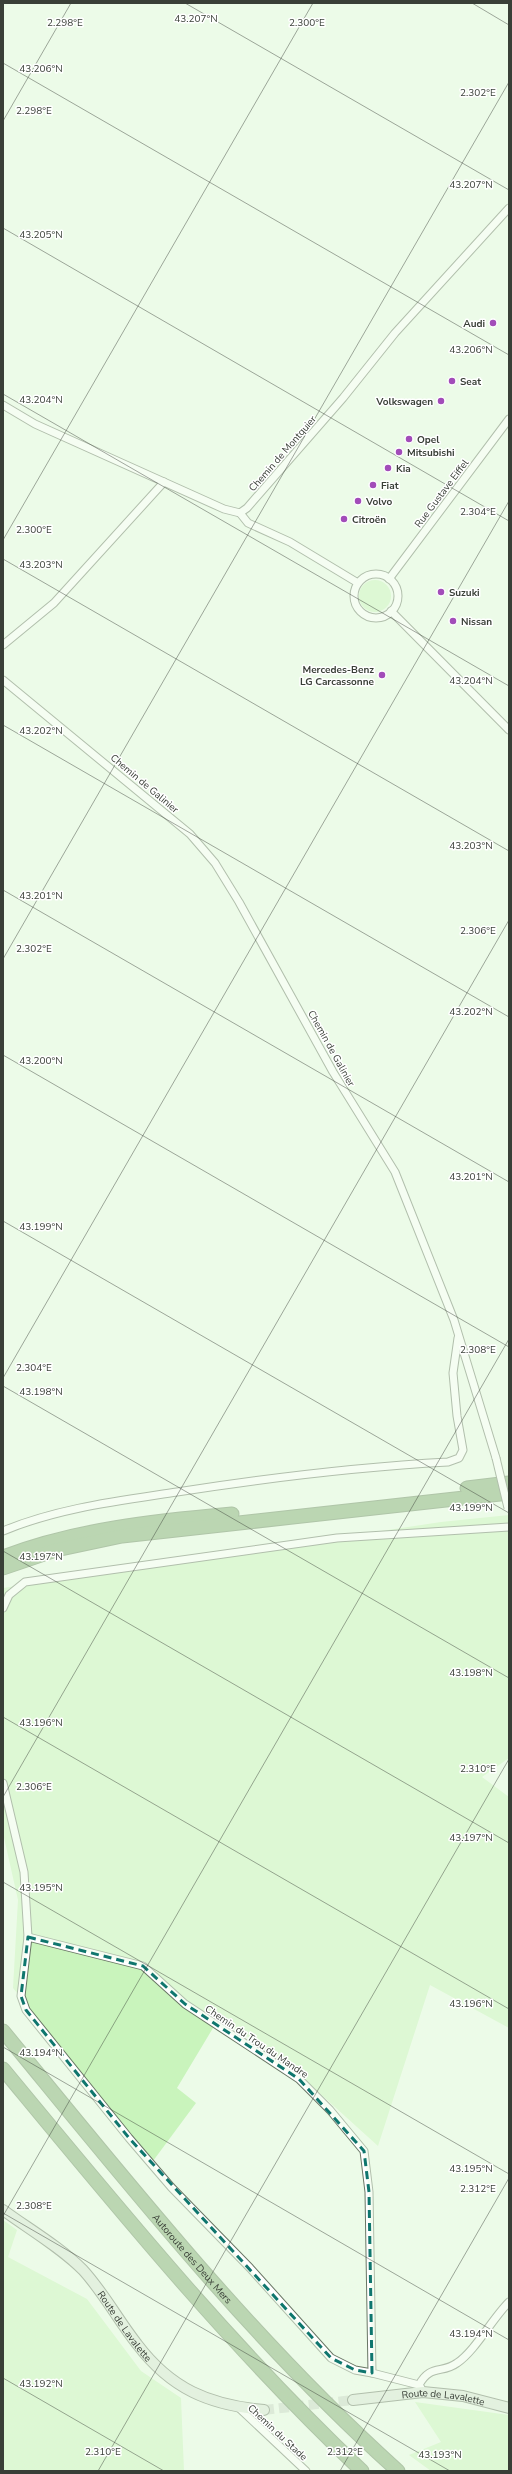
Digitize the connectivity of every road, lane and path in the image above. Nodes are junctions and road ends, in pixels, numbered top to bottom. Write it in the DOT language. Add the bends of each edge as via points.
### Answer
graph roads {
  1 [pos="509,208"];
  2 [pos="3,405"];
  3 [pos="509,419"];
  4 [pos="164,482"];
  5 [pos="240,513"];
  6 [pos="389,579"];
  7 [pos="358,583"];
  8 [pos="391,612"];
  9 [pos="3,644"];
  10 [pos="3,680"];
  11 [pos="509,730"];
  12 [pos="459,1336"];
  13 [pos="509,1483"];
  14 [pos="509,1493"];
  15 [pos="509,1510"];
  16 [pos="509,1527"];
  17 [pos="3,1531"];
  18 [pos="3,1557"];
  19 [pos="3,1568"];
  20 [pos="3,1608"];
  21 [pos="3,1783"];
  22 [pos="28,1937"];
  23 [pos="3,2031"];
  24 [pos="3,2069"];
  25 [pos="3,2210"];
  26 [pos="509,2302"];
  27 [pos="372,2373"];
  28 [pos="421,2389"];
  29 [pos="353,2400"];
  30 [pos="238,2407"];
  31 [pos="509,2408"];
  32 [pos="264,2410"];
  33 [pos="306,2471"];
  34 [pos="362,2471"];
  35 [pos="398,2471"];
  1 -- 5 [label="street, Chemin de Montquier" via="395,333 343,398"];
  2 -- 4 [label="street" via="35,424"];
  3 -- 6 [label="street, Rue Gustave Eiffel"];
  4 -- 5 [label="street" via="224,509"];
  4 -- 9 [label="street" via="54,603"];
  5 -- 7 [label="street" via="248,524 290,542"];
  6 -- 7 [label="street" via="383,575 369,575"];
  6 -- 8 [label="street" via="397,591"];
  7 -- 8 [label="street" via="354,599 362,612 376,617"];
  8 -- 11 [label="street"];
  10 -- 12 [label="street, Chemin de Galinier" via="190,834 215,863 291,993 333,1072 395,1172"];
  12 -- 15 [label="street, Chemin de Galinier, bridge"];
  12 -- 17 [label="street" via="452,1372 463,1450 459,1458 448,1462 351,1468 120,1500 60,1512"];
  13 -- 18 [label="highway" via="121,1527 59,1539"];
  14 -- 19 [label="highway" via="122,1536 56,1550"];
  16 -- 20 [label="street" via="337,1538 25,1582 9,1595"];
  21 -- 22 [label="street" via="24,1872"];
  22 -- 27 [label="street" via="21,1996 26,2010 171,2187 250,2268 331,2358 355,2370"];
  22 -- 27 [label="street, Chemin du Trou du Mandre" via="143,1966 184,2004 299,2078 364,2151 369,2192"];
  23 -- 35 [label="highway, Autoroute des Deux Mers" via="210,2278 286,2362"];
  24 -- 34 [label="highway" via="190,2293 263,2374"];
  25 -- 30 [label="main road, Route de Lavalette" via="82,2270 161,2372 196,2395"];
  26 -- 28 [label="street" via="456,2364 430,2371"];
  27 -- 28 [label="street"];
  28 -- 29 [label="main road, Route de Lavalette"];
  28 -- 31 [label="main road, Route de Lavalette" via="463,2396"];
  30 -- 32 [label="main road, Route de Lavalette"];
  30 -- 33 [label="street, Chemin du Stade"];
}
